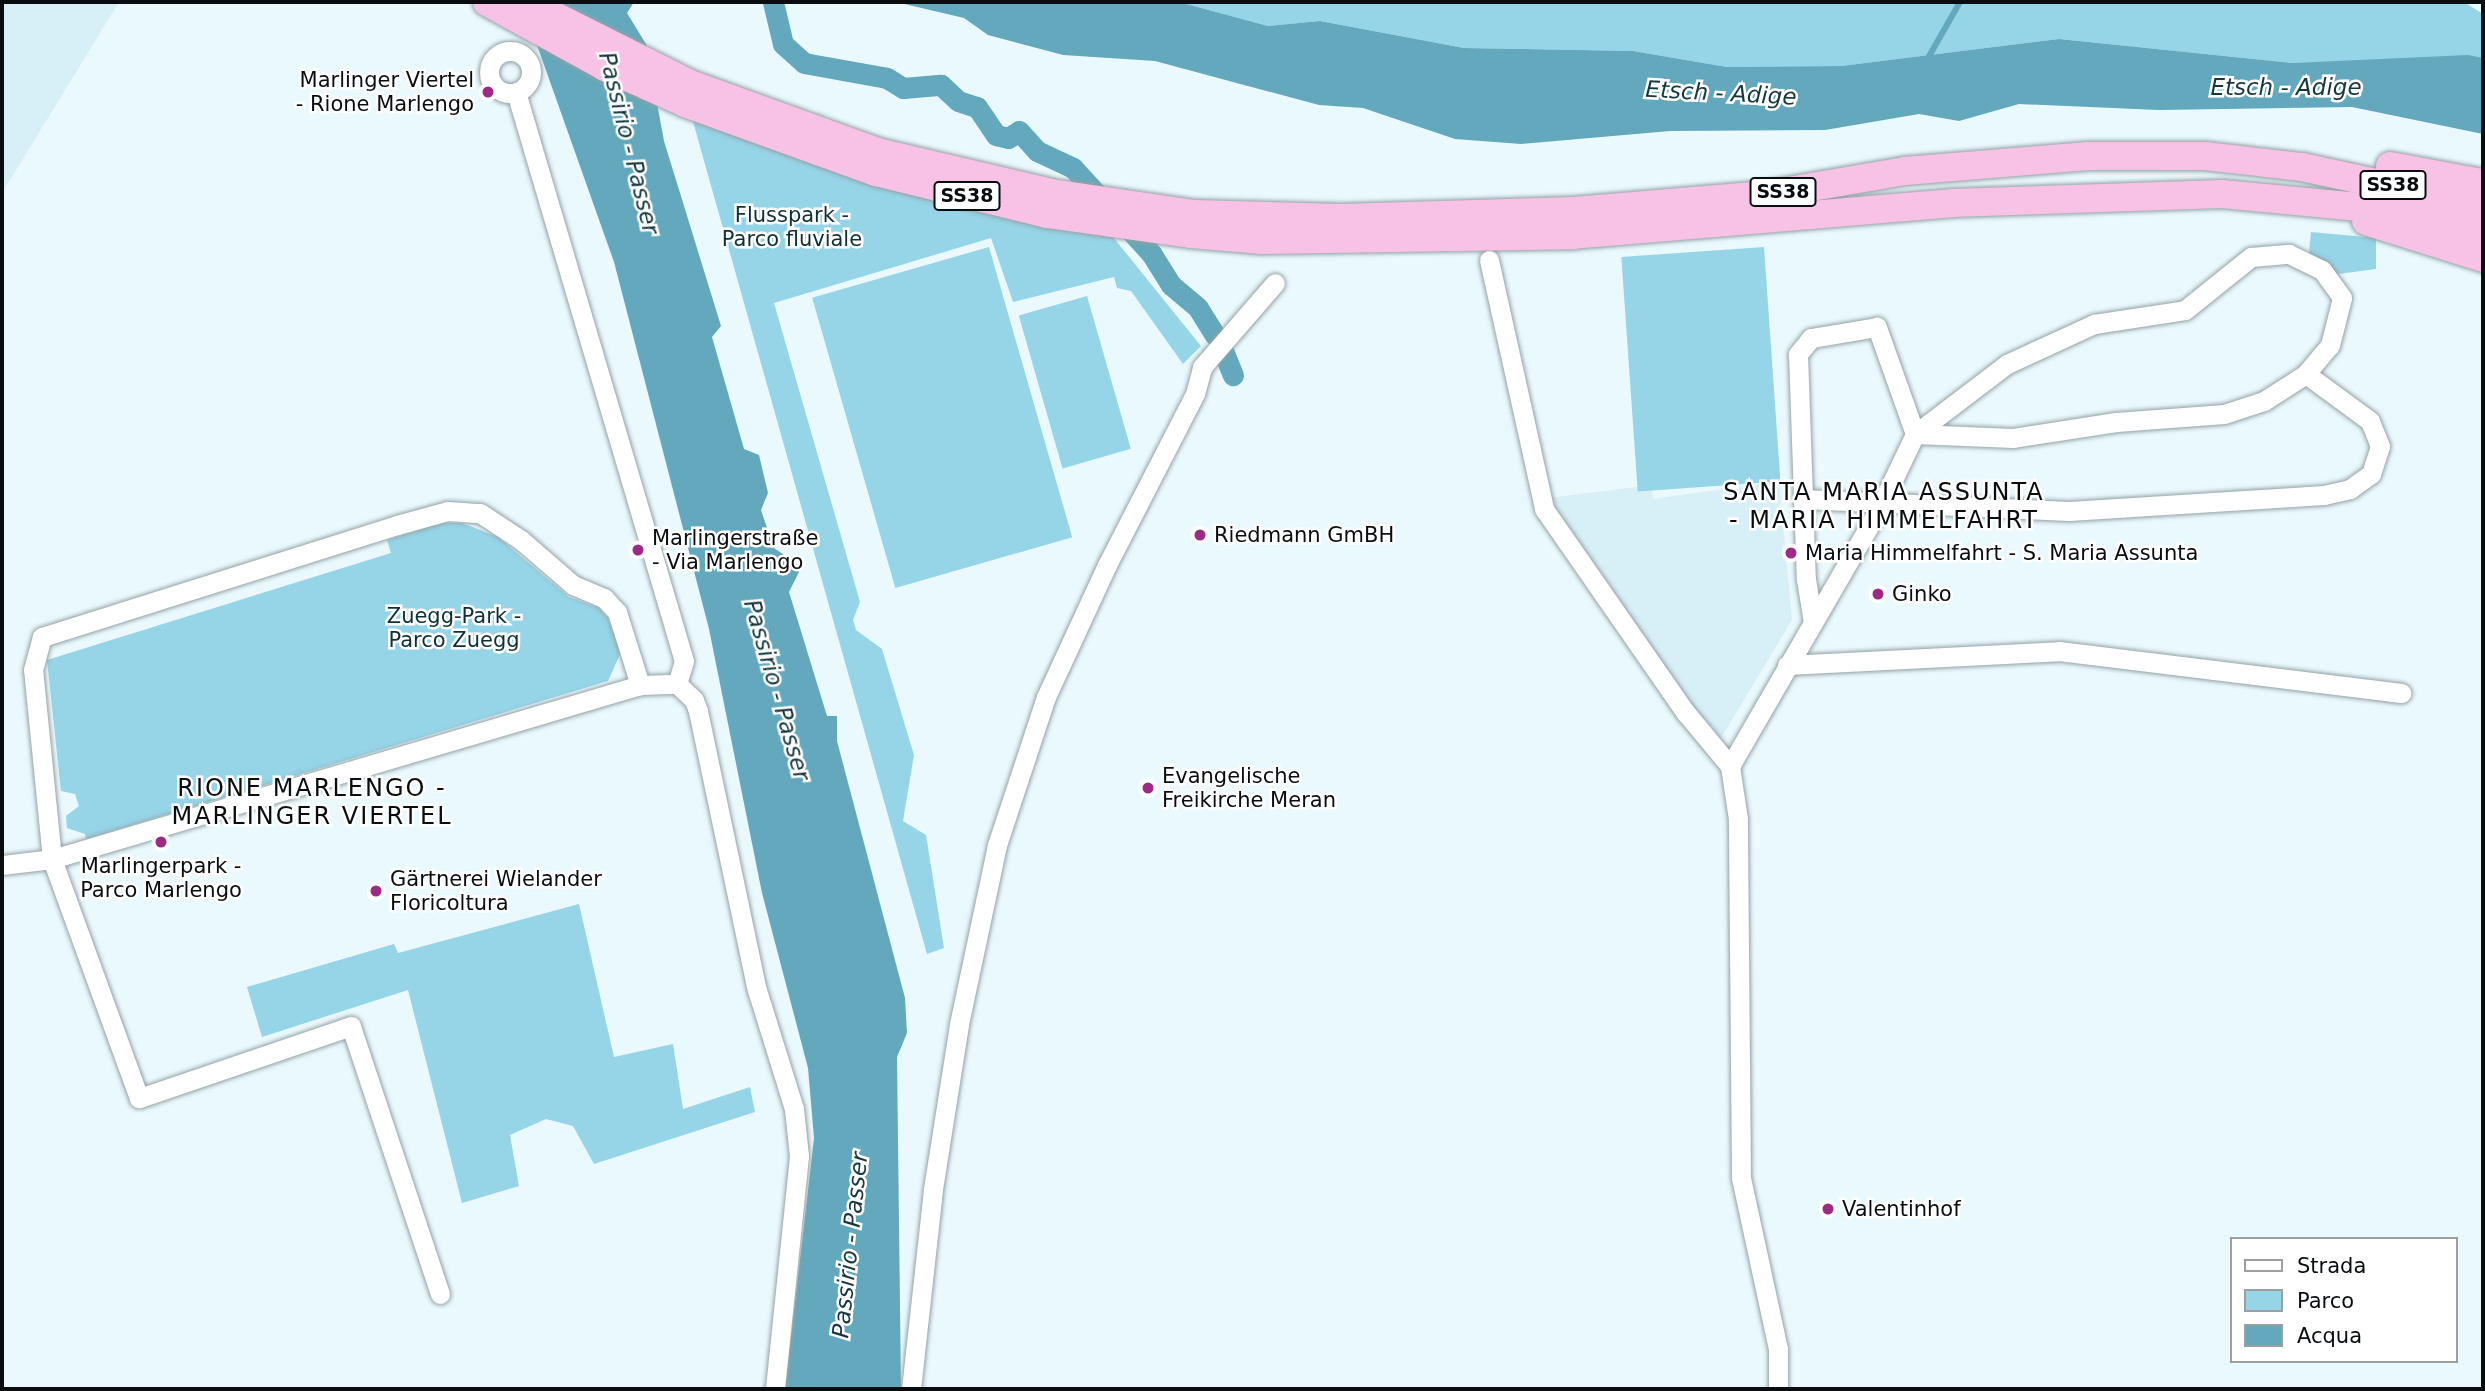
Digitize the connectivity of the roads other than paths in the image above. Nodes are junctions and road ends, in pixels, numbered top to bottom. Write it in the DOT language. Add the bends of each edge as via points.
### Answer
graph roads {
  1 [pos="487,2"];
  2 [pos="520,10"];
  3 [pos="516,92"];
  4 [pos="2302,167"];
  5 [pos="2483,183"];
  6 [pos="2322,201"];
  7 [pos="2483,206"];
  8 [pos="1262,229"];
  9 [pos="2483,229"];
  10 [pos="2483,258"];
  11 [pos="1489,260"];
  12 [pos="1275,283"];
  13 [pos="2306,374"];
  14 [pos="1915,435"];
  15 [pos="1802,499"];
  16 [pos="1881,505"];
  17 [pos="1813,622"];
  18 [pos="1787,665"];
  19 [pos="677,684"];
  20 [pos="640,685"];
  21 [pos="2402,693"];
  22 [pos="1730,766"];
  23 [pos="52,859"];
  24 [pos="2,865"];
  25 [pos="440,1294"];
  26 [pos="775,1389"];
  27 [pos="911,1389"];
  28 [pos="1778,1389"];
  1 -- 2 [label="highway, SS38"];
  2 -- 8 [label="highway, SS38" via="690,84 881,153 1089,200"];
  2 -- 8 [label="highway, SS38" via="605,68 685,103 863,168 1073,218"];
  3 -- 19 [label="street" via="684,661"];
  4 -- 5 [label="highway" via="2350,160"];
  4 -- 7 [label="highway, SS38"];
  4 -- 8 [label="highway, SS38" via="2205,156 2088,156 1905,171 1765,195"];
  6 -- 8 [label="highway, SS38" via="2221,194 2100,195 1573,235"];
  6 -- 9 [label="highway, SS38" via="2412,212"];
  6 -- 10 [label="highway" via="2357,219"];
  11 -- 22 [label="street" via="1544,509 1686,713"];
  12 -- 27 [label="street" via="1202,367 1195,394 1107,565 1046,697 997,845 959,1024 933,1189"];
  13 -- 14 [label="street" via="2264,401 2224,414 2116,422 2013,438"];
  13 -- 14 [label="street" via="2330,345 2342,298 2322,270 2289,254 2251,257 2185,310 2094,324 2007,364"];
  13 -- 16 [label="street" via="2370,421 2380,446 2371,474 2350,489 2324,495 2069,511"];
  14 -- 15 [label="street" via="1877,327 1811,338 1798,354"];
  14 -- 16 [label="street"];
  15 -- 16 [label="street"];
  15 -- 17 [label="street"];
  16 -- 17 [label="street"];
  17 -- 18 [label="street"];
  18 -- 21 [label="street" via="2059,651"];
  18 -- 22 [label="street"];
  19 -- 20 [label="street"];
  19 -- 26 [label="street" via="694,700 698,711 757,990 794,1109 799,1156"];
  20 -- 23 [label="street"];
  20 -- 23 [label="street" via="617,612 604,598 573,586 480,513 448,511 397,525 42,637 33,670"];
  22 -- 28 [label="street" via="1738,819 1741,1178 1778,1349"];
  23 -- 24 [label="street"];
  23 -- 25 [label="street" via="139,1098 351,1026"];
}
